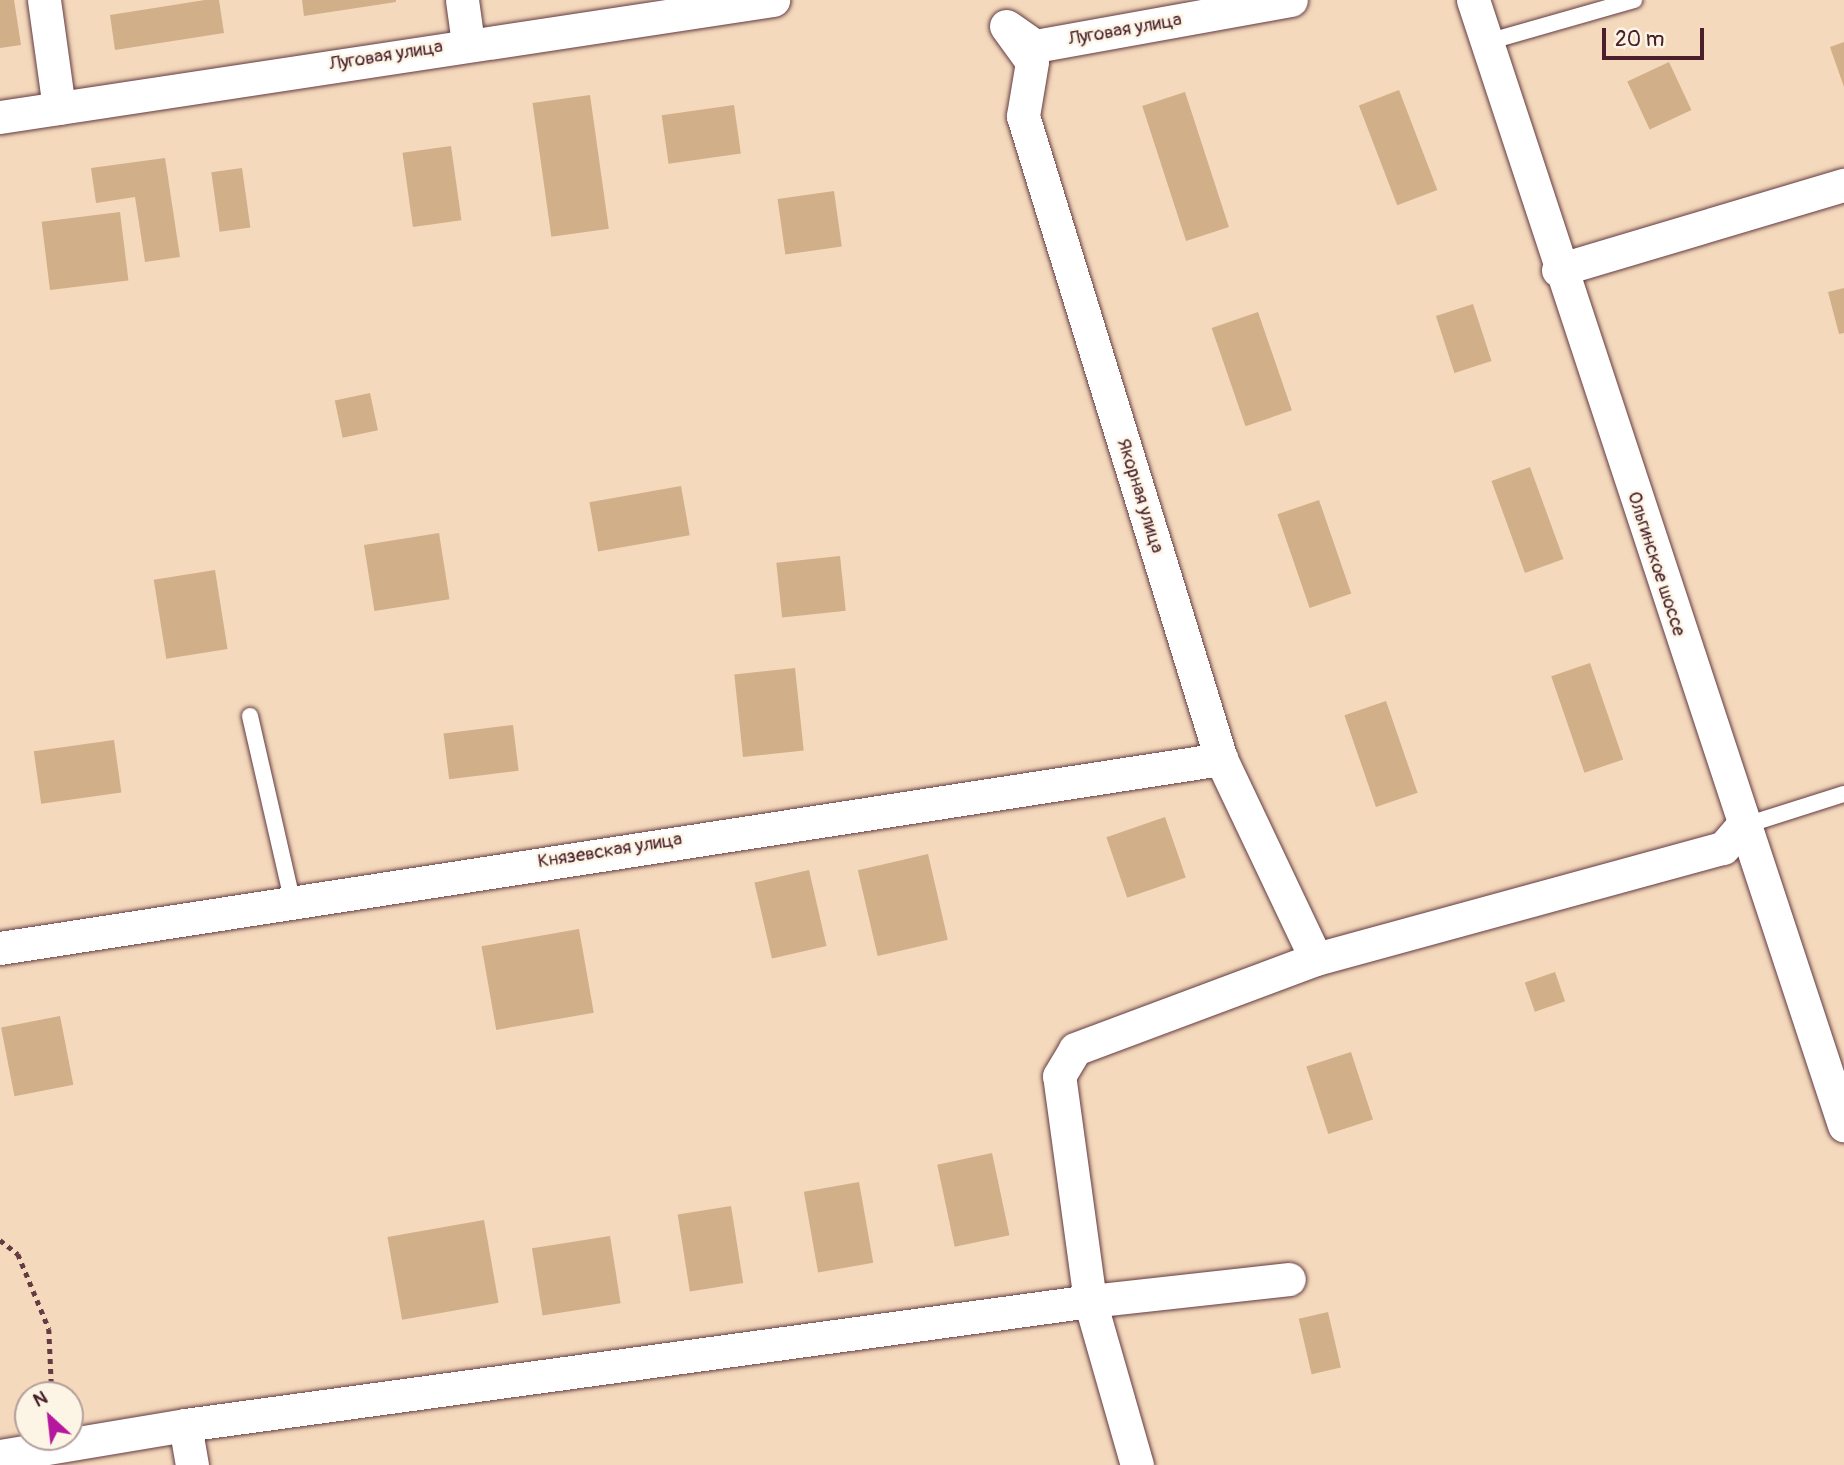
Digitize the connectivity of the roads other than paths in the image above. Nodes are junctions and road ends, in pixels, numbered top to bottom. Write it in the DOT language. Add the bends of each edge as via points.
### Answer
graph roads {
  1 [pos="44,0"];
  2 [pos="462,0"];
  3 [pos="774,0"];
  4 [pos="1291,0"];
  5 [pos="1473,0"];
  6 [pos="1634,0"];
  7 [pos="1006,26"];
  8 [pos="1487,42"];
  9 [pos="468,43"];
  10 [pos="59,108"];
  11 [pos="0,117"];
  12 [pos="1844,185"];
  13 [pos="1559,270"];
  14 [pos="250,716"];
  15 [pos="1221,759"];
  16 [pos="1844,794"];
  17 [pos="1742,826"];
  18 [pos="292,900"];
  19 [pos="0,948"];
  20 [pos="1316,959"];
  21 [pos="1844,1125"];
  22 [pos="1289,1279"];
  23 [pos="1090,1301"];
  24 [pos="186,1425"];
  25 [pos="0,1456"];
  26 [pos="192,1465"];
  27 [pos="1136,1465"];
  1 -- 10 [label="street"];
  2 -- 9 [label="street"];
  3 -- 9 [label="street, Луговая улица"];
  4 -- 7 [label="street, Луговая улица" via="1035,46"];
  5 -- 8 [label="street, Ольгинское шоссе"];
  6 -- 8 [label="lane"];
  7 -- 15 [label="street, Якорная улица" via="1032,62 1023,116"];
  8 -- 13 [label="street, Ольгинское шоссе"];
  9 -- 10 [label="street, Луговая улица"];
  10 -- 11 [label="street, Луговая улица"];
  12 -- 13 [label="street"];
  13 -- 17 [label="street, Ольгинское шоссе"];
  14 -- 18 [label="lane"];
  15 -- 18 [label="street, Князевская улица"];
  15 -- 20 [label="street, Якорная улица"];
  16 -- 17 [label="lane"];
  17 -- 20 [label="street" via="1723,848"];
  17 -- 21 [label="street, Ольгинское шоссе"];
  18 -- 19 [label="street, Князевская улица"];
  20 -- 23 [label="street" via="1075,1049 1059,1076"];
  22 -- 23 [label="street"];
  23 -- 24 [label="street"];
  23 -- 27 [label="street"];
  24 -- 25 [label="street"];
  24 -- 26 [label="street"];
}
